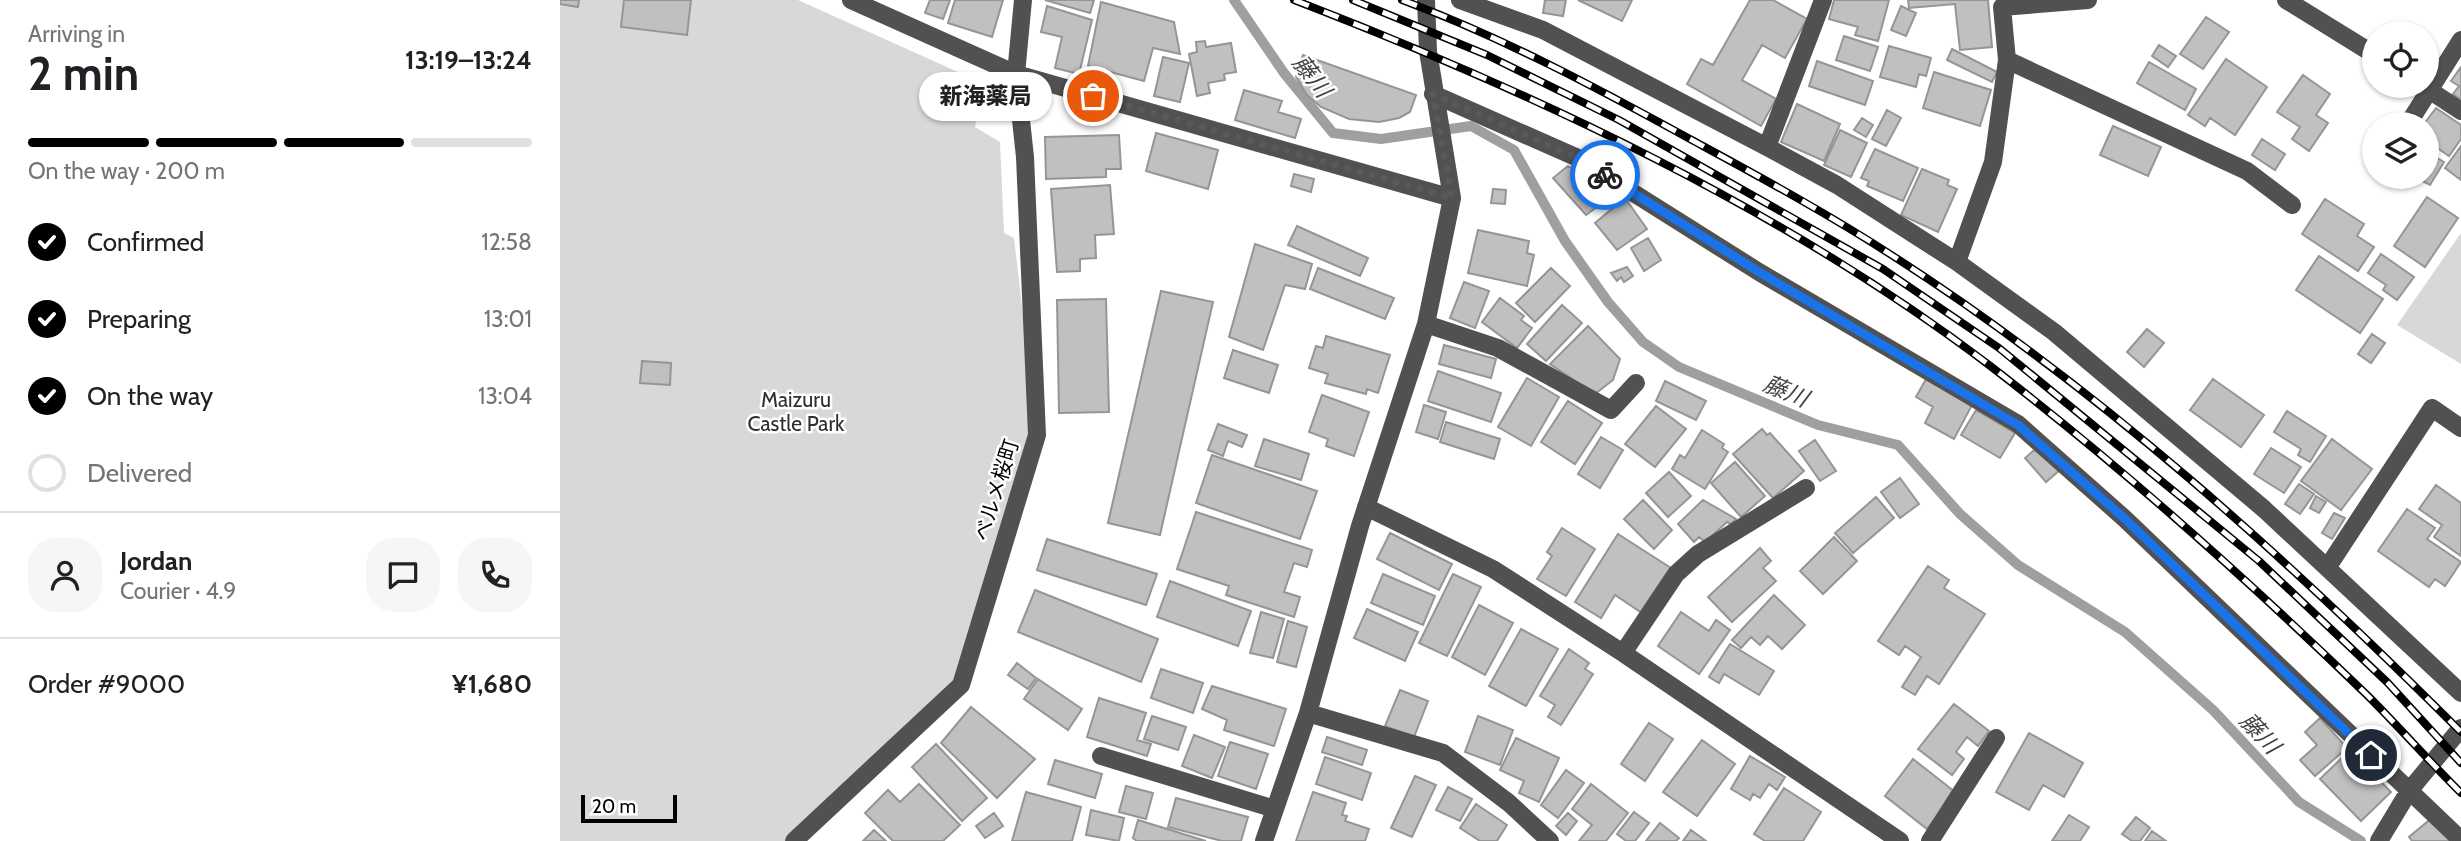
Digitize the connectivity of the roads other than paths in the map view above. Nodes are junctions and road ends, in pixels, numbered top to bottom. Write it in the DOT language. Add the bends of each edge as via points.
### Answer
graph roads {
  1 [pos="851,0"];
  2 [pos="1023,0"];
  3 [pos="1426,0"];
  4 [pos="1460,0"];
  5 [pos="1823,0"];
  6 [pos="2088,0"];
  7 [pos="2286,0"];
  8 [pos="2461,40"];
  9 [pos="2362,47"];
  10 [pos="2007,60"];
  11 [pos="2439,70"];
  12 [pos="1016,74"];
  13 [pos="2439,97"];
  14 [pos="1435,103"];
  15 [pos="2461,111"];
  16 [pos="1767,147"];
  17 [pos="1452,198"];
  18 [pos="2292,205"];
  19 [pos="1957,262"];
  20 [pos="1426,324"];
  21 [pos="1636,383"];
  22 [pos="2461,428"];
  23 [pos="1806,488"];
  24 [pos="1366,507"];
  25 [pos="2327,568"];
  26 [pos="1623,653"];
  27 [pos="2461,692"];
  28 [pos="1308,713"];
  29 [pos="2461,728"];
  30 [pos="1996,738"];
  31 [pos="1101,756"];
  32 [pos="2409,791"];
  33 [pos="1275,809"];
  34 [pos="2384,834"];
  35 [pos="2461,840"];
  36 [pos="794,841"];
  37 [pos="1264,841"];
  38 [pos="1550,841"];
  39 [pos="1900,841"];
  40 [pos="1930,841"];
  1 -- 12 [label="street"];
  2 -- 12 [label="street, ベルメ桜町"];
  3 -- 14 [label="street"];
  4 -- 16 [label="street" via="1543,30"];
  5 -- 16 [label="street"];
  6 -- 10 [label="street" via="2003,7"];
  7 -- 9 [label="street"];
  8 -- 11 [label="street"];
  10 -- 18 [label="street" via="2247,171"];
  10 -- 19 [label="street" via="1993,162"];
  12 -- 17 [label="street"];
  12 -- 36 [label="street, ベルメ桜町" via="1025,157 1037,435 961,685"];
  13 -- 15 [label="street"];
  14 -- 17 [label="street"];
  14 -- 32 [label="street" via="1578,158 1759,272 2018,425 2124,518"];
  16 -- 19 [label="street" via="1837,185"];
  17 -- 20 [label="street"];
  19 -- 25 [label="street" via="2054,332"];
  20 -- 21 [label="street" via="1497,348 1611,410"];
  20 -- 24 [label="street"];
  22 -- 25 [label="street" via="2432,408"];
  23 -- 26 [label="street" via="1699,554 1676,574"];
  24 -- 26 [label="street" via="1493,569"];
  24 -- 28 [label="street"];
  25 -- 27 [label="street"];
  26 -- 39 [label="street"];
  28 -- 33 [label="street"];
  28 -- 38 [label="street" via="1443,753"];
  29 -- 32 [label="street"];
  30 -- 40 [label="street"];
  31 -- 33 [label="street"];
  32 -- 34 [label="street"];
  32 -- 35 [label="street"];
  33 -- 37 [label="street"];
}
